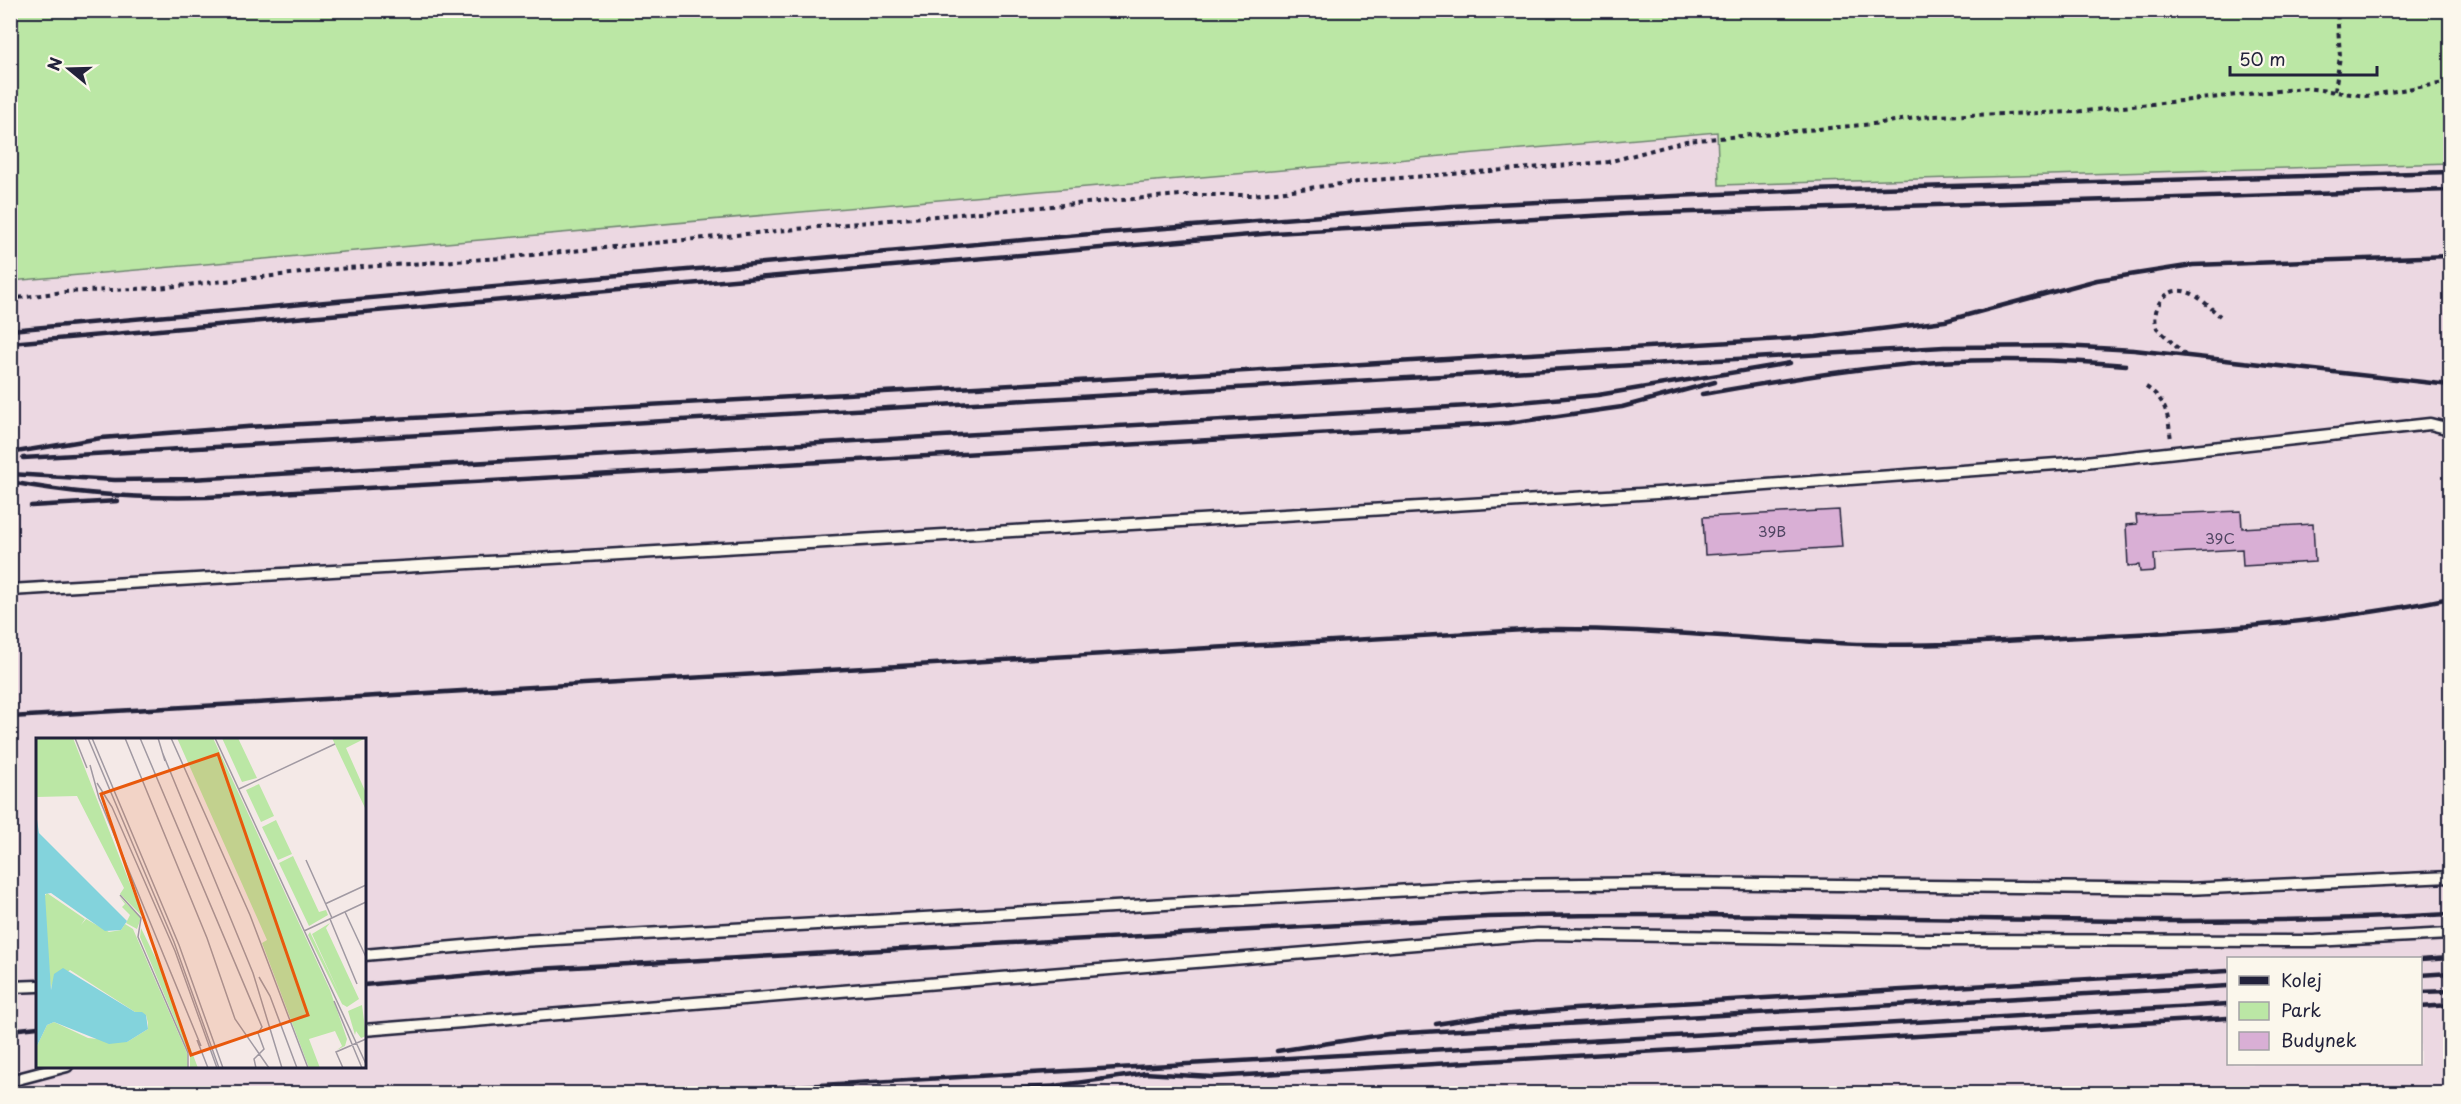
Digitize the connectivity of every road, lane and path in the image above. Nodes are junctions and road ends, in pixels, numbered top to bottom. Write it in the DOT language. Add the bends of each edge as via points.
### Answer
graph roads {
  1 [pos="2337,10"];
  2 [pos="2451,82"];
  3 [pos="2335,92"];
  4 [pos="10,299"];
  5 [pos="2220,316"];
  6 [pos="2185,356"];
  7 [pos="2145,387"];
  8 [pos="2451,434"];
  9 [pos="2172,453"];
  10 [pos="10,590"];
  11 [pos="2451,877"];
  12 [pos="2451,934"];
  13 [pos="366,955"];
  14 [pos="36,986"];
  15 [pos="10,987"];
  16 [pos="366,1030"];
  17 [pos="59,1068"];
  18 [pos="10,1081"];
  1 -- 3 [label="path" via="2340,56"];
  2 -- 3 [label="path" via="2366,96"];
  3 -- 4 [label="path" via="2295,89 2074,112 1931,116 1686,141 1608,162 1374,180 1252,195 1180,195"];
  5 -- 6 [label="path" via="2188,292 2171,293 2161,300 2155,310 2157,328"];
  7 -- 9 [label="path" via="2157,395 2166,409"];
  8 -- 9 [label="lane" via="2446,428 2430,424"];
  9 -- 10 [label="lane" via="1645,494"];
  11 -- 13 [label="lane" via="2187,889 1682,883 1499,885 521,941"];
  12 -- 16 [label="lane" via="2313,941 1539,934"];
  14 -- 15 [label="lane"];
  17 -- 18 [label="lane"];
}
